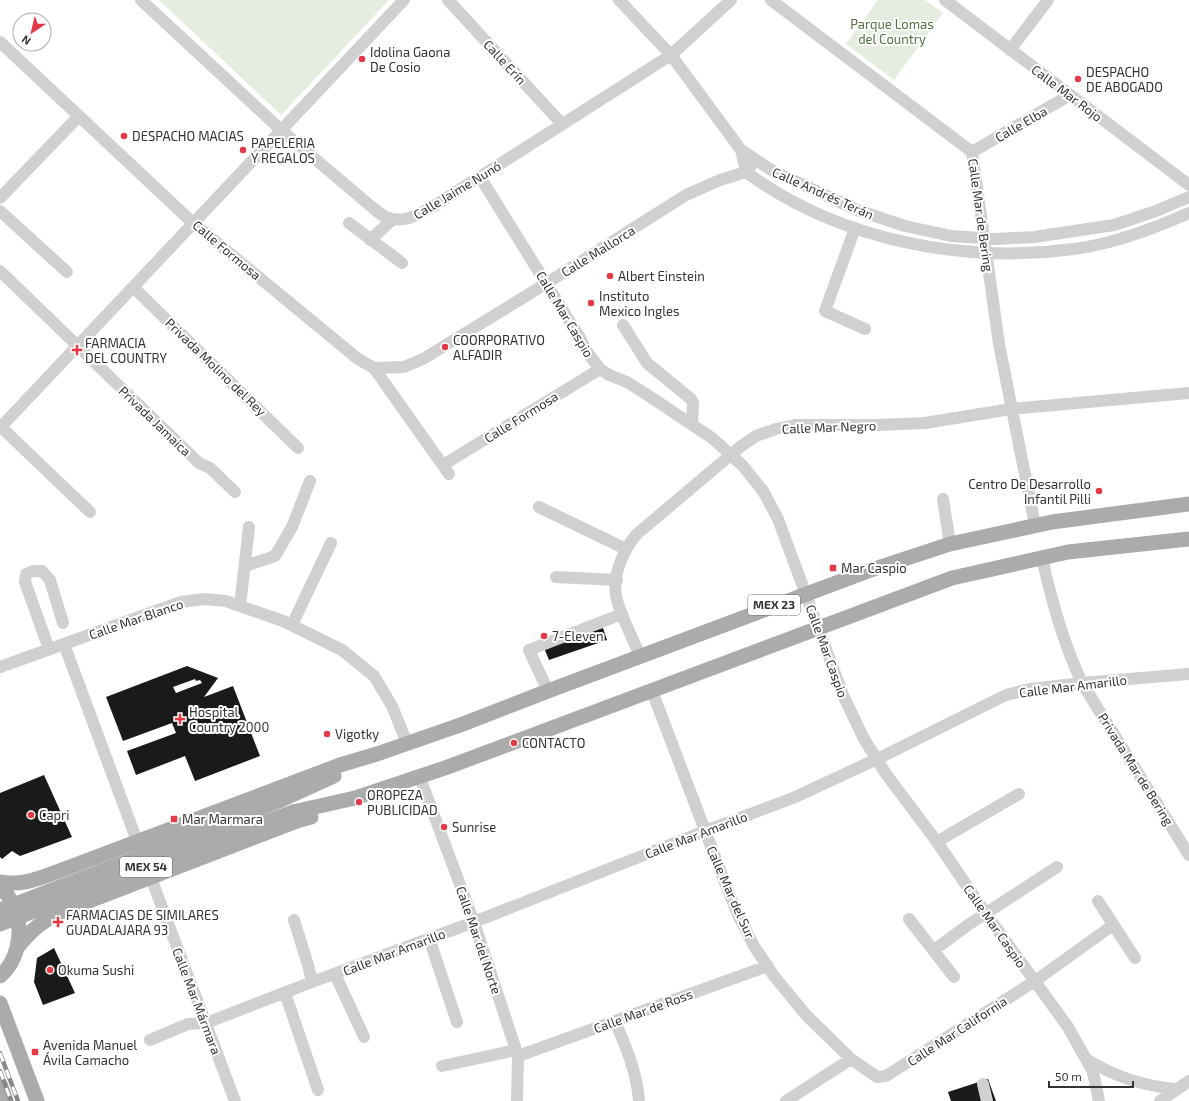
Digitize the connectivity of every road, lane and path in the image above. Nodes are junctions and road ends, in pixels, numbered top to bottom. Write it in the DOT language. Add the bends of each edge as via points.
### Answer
graph roads {
  1 [pos="141,0"];
  2 [pos="404,0"];
  3 [pos="448,0"];
  4 [pos="619,0"];
  5 [pos="732,0"];
  6 [pos="771,0"];
  7 [pos="945,0"];
  8 [pos="1048,0"];
  9 [pos="0,42"];
  10 [pos="1010,50"];
  11 [pos="671,55"];
  12 [pos="1070,95"];
  13 [pos="79,116"];
  14 [pos="562,124"];
  15 [pos="281,130"];
  16 [pos="741,150"];
  17 [pos="972,152"];
  18 [pos="756,161"];
  19 [pos="746,172"];
  20 [pos="480,177"];
  21 [pos="1189,185"];
  22 [pos="1189,197"];
  23 [pos="0,198"];
  24 [pos="0,211"];
  25 [pos="1189,213"];
  26 [pos="393,219"];
  27 [pos="193,223"];
  28 [pos="349,223"];
  29 [pos="855,228"];
  30 [pos="984,238"];
  31 [pos="370,240"];
  32 [pos="986,254"];
  33 [pos="402,263"];
  34 [pos="0,271"];
  35 [pos="67,272"];
  36 [pos="547,283"];
  37 [pos="133,287"];
  38 [pos="623,325"];
  39 [pos="865,329"];
  40 [pos="77,346"];
  41 [pos="374,368"];
  42 [pos="600,369"];
  43 [pos="1189,393"];
  44 [pos="1011,409"];
  45 [pos="692,424"];
  46 [pos="0,427"];
  47 [pos="298,448"];
  48 [pos="731,455"];
  49 [pos="310,481"];
  50 [pos="235,492"];
  51 [pos="944,498"];
  52 [pos="1187,504"];
  53 [pos="538,507"];
  54 [pos="90,512"];
  55 [pos="1035,525"];
  56 [pos="249,527"];
  57 [pos="1189,539"];
  58 [pos="332,543"];
  59 [pos="950,544"];
  60 [pos="626,549"];
  61 [pos="1042,558"];
  62 [pos="244,566"];
  63 [pos="556,577"];
  64 [pos="617,580"];
  65 [pos="806,594"];
  66 [pos="240,606"];
  67 [pos="622,614"];
  68 [pos="63,623"];
  69 [pos="292,625"];
  70 [pos="818,628"];
  71 [pos="64,644"];
  72 [pos="49,650"];
  73 [pos="640,656"];
  74 [pos="0,667"];
  75 [pos="1189,674"];
  76 [pos="1082,683"];
  77 [pos="548,691"];
  78 [pos="652,691"];
  79 [pos="407,743"];
  80 [pos="377,754"];
  81 [pos="877,759"];
  82 [pos="445,768"];
  83 [pos="422,783"];
  84 [pos="1019,794"];
  85 [pos="355,798"];
  86 [pos="705,831"];
  87 [pos="137,841"];
  88 [pos="937,842"];
  89 [pos="1189,855"];
  90 [pos="1057,867"];
  91 [pos="62,870"];
  92 [pos="151,878"];
  93 [pos="0,882"];
  94 [pos="0,886"];
  95 [pos="1098,901"];
  96 [pos="77,906"];
  97 [pos="0,910"];
  98 [pos="986,914"];
  99 [pos="910,919"];
  100 [pos="294,920"];
  101 [pos="474,922"];
  102 [pos="0,924"];
  103 [pos="1114,925"];
  104 [pos="429,938"];
  105 [pos="18,948"];
  106 [pos="934,950"];
  107 [pos="1135,958"];
  108 [pos="768,966"];
  109 [pos="335,974"];
  110 [pos="0,976"];
  111 [pos="954,977"];
  112 [pos="1034,981"];
  113 [pos="312,982"];
  114 [pos="285,993"];
  115 [pos="0,1002"];
  116 [pos="615,1021"];
  117 [pos="457,1022"];
  118 [pos="206,1024"];
  119 [pos="364,1036"];
  120 [pos="150,1040"];
  121 [pos="517,1053"];
  122 [pos="851,1059"];
  123 [pos="1086,1059"];
  124 [pos="442,1066"];
  125 [pos="877,1077"];
  126 [pos="1189,1081"];
  127 [pos="0,1084"];
  128 [pos="983,1084"];
  129 [pos="1176,1089"];
  130 [pos="318,1090"];
  131 [pos="6,1101"];
  132 [pos="37,1101"];
  133 [pos="234,1101"];
  134 [pos="517,1101"];
  135 [pos="639,1101"];
  136 [pos="786,1101"];
  137 [pos="987,1101"];
  138 [pos="1099,1101"];
  139 [pos="1160,1101"];
  1 -- 15 [label="street"];
  2 -- 15 [label="street"];
  3 -- 14 [label="street, Calle Erín"];
  4 -- 11 [label="street, Calle Andrés Terán"];
  5 -- 11 [label="street, Calle Jaime Nunó"];
  6 -- 17 [label="street, Calle Mar de Bering"];
  7 -- 10 [label="street, Calle Mar Rojo"];
  8 -- 10 [label="street"];
  9 -- 13 [label="street, Calle Formosa"];
  10 -- 12 [label="street, Calle Mar Rojo"];
  11 -- 14 [label="street, Calle Jaime Nunó"];
  11 -- 16 [label="street, Calle Andrés Terán"];
  12 -- 17 [label="street, Calle Elba"];
  12 -- 21 [label="street, Calle Mar Rojo"];
  13 -- 23 [label="street"];
  13 -- 27 [label="street, Calle Formosa"];
  14 -- 20 [label="street, Calle Jaime Nunó"];
  15 -- 26 [label="street" via="373,208"];
  15 -- 27 [label="street"];
  16 -- 18 [label="street, Calle Andrés Terán"];
  16 -- 19 [label="street, Calle Andrés Terán"];
  17 -- 30 [label="street, Calle Mar de Bering"];
  18 -- 19 [label="street"];
  18 -- 30 [label="street, Calle Andrés Terán" via="857,210 912,228 951,236"];
  19 -- 29 [label="street, Calle Andrés Terán" via="786,198"];
  19 -- 36 [label="street, Calle Mallorca" via="686,195"];
  20 -- 26 [label="street, Calle Jaime Nunó" via="420,214 404,220"];
  20 -- 36 [label="street, Calle Mar Caspio"];
  22 -- 30 [label="street, Calle Andrés Terán" via="1114,225 1034,238"];
  24 -- 35 [label="street"];
  25 -- 32 [label="street, Calle Andrés Terán" via="1119,239 1075,249"];
  26 -- 31 [label="street"];
  27 -- 37 [label="street"];
  27 -- 41 [label="street, Calle Formosa" via="358,359"];
  28 -- 31 [label="street"];
  29 -- 32 [label="street, Calle Andrés Terán" via="938,249"];
  29 -- 39 [label="street" via="824,311"];
  30 -- 32 [label="street, Calle Mar de Bering"];
  31 -- 33 [label="street"];
  32 -- 44 [label="street, Calle Mar de Bering"];
  34 -- 40 [label="street, Privada Jamaica"];
  36 -- 41 [label="street, Calle Mallorca" via="423,359 404,367"];
  36 -- 42 [label="street, Calle Mar Caspio" via="586,352"];
  37 -- 40 [label="street"];
  37 -- 47 [label="street, Privada Molino del Rey"];
  38 -- 45 [label="street" via="647,363 691,399"];
  40 -- 46 [label="street"];
  40 -- 50 [label="street, Privada Jamaica" via="199,463 210,468"];
  41 -- 42 [label="street, Calle Formosa" via="446,470"];
  42 -- 45 [label="street, Calle Mar Caspio" via="627,382"];
  43 -- 44 [label="street, Calle Mar Negro"];
  44 -- 48 [label="street, Calle Mar Negro" via="925,423 795,425 756,436"];
  44 -- 55 [label="street, Calle Mar de Bering"];
  45 -- 48 [label="street, Calle Mar Caspio"];
  46 -- 54 [label="street"];
  48 -- 60 [label="street, Calle Mar Negro" via="637,534"];
  48 -- 65 [label="street, Calle Mar Caspio" via="763,491 778,519"];
  49 -- 62 [label="street" via="292,527 275,556"];
  51 -- 59 [label="street"];
  52 -- 55 [label="main road, MEX 23"];
  53 -- 60 [label="street"];
  55 -- 59 [label="main road, MEX 23"];
  56 -- 62 [label="street"];
  57 -- 61 [label="main road, MEX 23" via="1068,552"];
  58 -- 69 [label="street"];
  59 -- 65 [label="main road, MEX 23"];
  60 -- 64 [label="street, Calle Mar Negro"];
  61 -- 70 [label="main road, MEX 23" via="952,578"];
  61 -- 76 [label="street" via="1051,599 1069,656"];
  62 -- 66 [label="street"];
  63 -- 64 [label="street"];
  64 -- 67 [label="street, Calle Mar Negro" via="616,597"];
  65 -- 70 [label="street, Calle Mar Caspio"];
  65 -- 73 [label="main road, MEX 23"];
  66 -- 69 [label="street, Calle Mar Blanco"];
  66 -- 71 [label="street, Calle Mar Blanco" via="204,599 181,602"];
  67 -- 73 [label="street, Calle Mar Negro"];
  67 -- 77 [label="street" via="529,650"];
  68 -- 72 [label="street" via="50,580 42,572 33,571 26,574 25,582"];
  69 -- 79 [label="street, Calle Mar Blanco" via="342,650 374,676 392,706"];
  70 -- 78 [label="main road, MEX 23"];
  70 -- 81 [label="street, Calle Mar Caspio" via="843,695 864,740"];
  71 -- 72 [label="street, Calle Mar Blanco"];
  71 -- 87 [label="street"];
  72 -- 74 [label="street, Calle Mar Blanco"];
  73 -- 77 [label="main road, MEX 23"];
  75 -- 76 [label="street, Calle Mar Amarillo"];
  76 -- 81 [label="street, Calle Mar Amarillo" via="1030,689 1006,695"];
  76 -- 89 [label="street, Privada Mar de Bering"];
  77 -- 79 [label="main road, MEX 23"];
  78 -- 82 [label="main road, MEX 23"];
  78 -- 86 [label="street, Calle Mar del Sur"];
  79 -- 80 [label="main road, MEX 23"];
  80 -- 87 [label="main road, MEX 23" via="340,765"];
  80 -- 97 [label="main road, MEX 54, bridge" via="313,787"];
  81 -- 86 [label="street, Calle Mar Amarillo" via="793,798"];
  81 -- 88 [label="street, Calle Mar Caspio"];
  82 -- 83 [label="main road, MEX 23" via="438,777"];
  82 -- 85 [label="main road, MEX 23"];
  83 -- 92 [label="main road, MEX 23" via="298,821"];
  83 -- 101 [label="street, Calle Mar del Norte"];
  84 -- 88 [label="street"];
  85 -- 102 [label="main road, MEX 54, bridge" via="293,812"];
  86 -- 101 [label="street, Calle Mar Amarillo"];
  86 -- 108 [label="street, Calle Mar del Sur" via="739,917"];
  87 -- 91 [label="main road, MEX 23"];
  88 -- 98 [label="street, Calle Mar Caspio"];
  90 -- 98 [label="street"];
  91 -- 93 [label="main road, MEX 23" via="22,883"];
  91 -- 96 [label="main road" via="51,880 50,895 61,906"];
  92 -- 96 [label="main road, MEX 23"];
  92 -- 118 [label="street, Calle Mar Mármara"];
  94 -- 105 [label="main road, MEX 23" via="17,915 20,931"];
  95 -- 103 [label="street"];
  96 -- 105 [label="main road, MEX 23" via="58,913 38,925"];
  98 -- 106 [label="street"];
  98 -- 112 [label="street, Calle Mar Caspio"];
  99 -- 106 [label="street"];
  100 -- 113 [label="street"];
  101 -- 104 [label="street, Calle Mar Amarillo"];
  101 -- 121 [label="street, Calle Mar del Norte"];
  103 -- 107 [label="street"];
  103 -- 112 [label="street, Calle Mar California"];
  104 -- 109 [label="street, Calle Mar Amarillo"];
  104 -- 117 [label="street"];
  105 -- 110 [label="main road, MEX 23"];
  106 -- 111 [label="street"];
  108 -- 116 [label="street, Calle Mar de Ross"];
  108 -- 122 [label="street, Calle Mar del Sur" via="806,1015"];
  109 -- 113 [label="street, Calle Mar Amarillo"];
  109 -- 119 [label="street"];
  112 -- 123 [label="street, Calle Mar Caspio" via="1068,1028"];
  112 -- 125 [label="street, Calle Mar California" via="886,1076"];
  113 -- 114 [label="street, Calle Mar Amarillo"];
  114 -- 118 [label="street, Calle Mar Amarillo"];
  114 -- 130 [label="street"];
  115 -- 132 [label="main road"];
  116 -- 121 [label="street, Calle Mar de Ross"];
  116 -- 135 [label="street" via="629,1056"];
  118 -- 120 [label="street, Calle Mar Amarillo" via="188,1024"];
  118 -- 133 [label="street, Calle Mar Mármara"];
  121 -- 124 [label="street, Calle Mar de Ross"];
  121 -- 134 [label="street, Calle Mar del Norte"];
  122 -- 125 [label="street, Calle Mar del Sur"];
  122 -- 136 [label="street"];
  123 -- 129 [label="street, Calle Mar Caspio" via="1129,1081"];
  123 -- 138 [label="street, Calle Mar Caspio" via="1095,1081"];
  126 -- 129 [label="street"];
  127 -- 131 [label="main road"];
  128 -- 137 [label="street"];
  129 -- 139 [label="street"];
}
